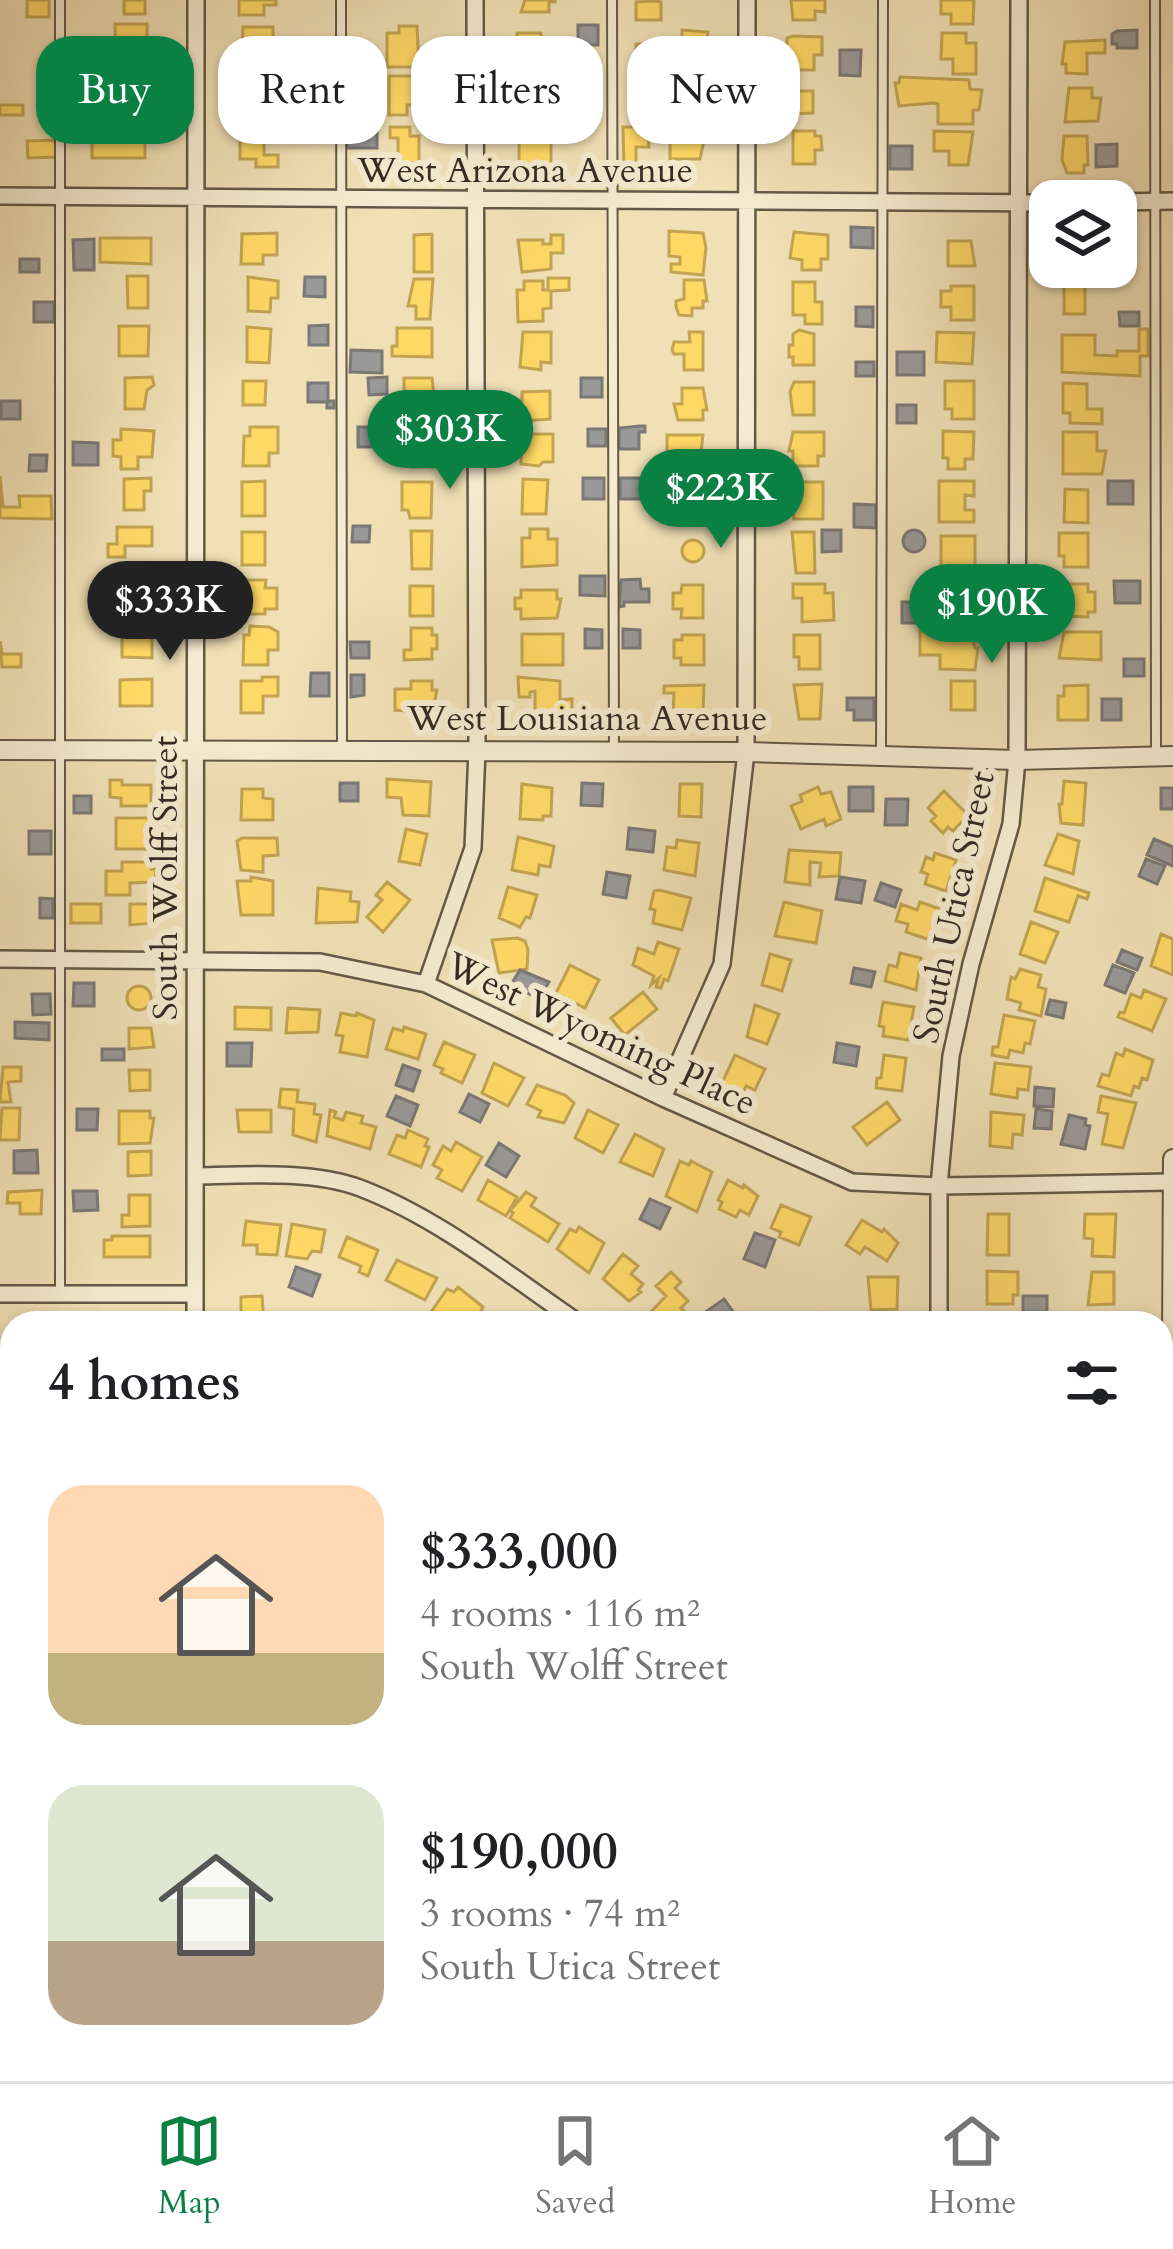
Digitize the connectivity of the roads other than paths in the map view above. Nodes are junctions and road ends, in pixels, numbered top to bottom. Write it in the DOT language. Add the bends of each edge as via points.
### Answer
graph roads {
  1 [pos="60,0"];
  2 [pos="196,0"];
  3 [pos="341,0"];
  4 [pos="475,0"];
  5 [pos="612,0"];
  6 [pos="747,0"];
  7 [pos="883,0"];
  8 [pos="1019,0"];
  9 [pos="1155,0"];
  10 [pos="0,196"];
  11 [pos="58,196"];
  12 [pos="197,197"];
  13 [pos="342,198"];
  14 [pos="475,200"];
  15 [pos="610,200"];
  16 [pos="748,201"];
  17 [pos="1137,201"];
  18 [pos="1154,201"];
  19 [pos="1173,201"];
  20 [pos="884,202"];
  21 [pos="1017,203"];
  22 [pos="1029,203"];
  23 [pos="0,750"];
  24 [pos="62,750"];
  25 [pos="195,750"];
  26 [pos="342,750"];
  27 [pos="477,750"];
  28 [pos="614,751"];
  29 [pos="746,752"];
  30 [pos="881,756"];
  31 [pos="1165,757"];
  32 [pos="1017,760"];
  33 [pos="195,958"];
  34 [pos="0,959"];
  35 [pos="60,959"];
  36 [pos="426,984"];
  37 [pos="663,1098"];
  38 [pos="1173,1159"];
  39 [pos="195,1176"];
  40 [pos="1170,1182"];
  41 [pos="939,1186"];
  42 [pos="0,1294"];
  43 [pos="60,1294"];
  44 [pos="193,1294"];
  45 [pos="194,1311"];
  46 [pos="561,1311"];
  47 [pos="939,1311"];
  48 [pos="1173,1311"];
  1 -- 11 [label="lane"];
  2 -- 12 [label="street, South Wolff Street"];
  3 -- 13 [label="lane"];
  4 -- 14 [label="street"];
  5 -- 15 [label="lane"];
  6 -- 16 [label="street"];
  7 -- 20 [label="lane"];
  8 -- 21 [label="street, South Utica Street"];
  9 -- 18 [label="lane"];
  10 -- 11 [label="street, West Arizona Avenue"];
  11 -- 12 [label="street, West Arizona Avenue"];
  11 -- 24 [label="lane"];
  12 -- 13 [label="street, West Arizona Avenue"];
  12 -- 25 [label="street, South Wolff Street"];
  13 -- 14 [label="street, West Arizona Avenue"];
  13 -- 26 [label="lane"];
  14 -- 15 [label="street, West Arizona Avenue"];
  14 -- 27 [label="street"];
  15 -- 16 [label="street, West Arizona Avenue"];
  15 -- 28 [label="lane"];
  16 -- 20 [label="street, West Arizona Avenue"];
  16 -- 29 [label="street"];
  17 -- 18 [label="street"];
  18 -- 19 [label="street"];
  18 -- 31 [label="lane"];
  20 -- 21 [label="street, West Arizona Avenue"];
  20 -- 30 [label="lane"];
  21 -- 22 [label="street, West Arizona Avenue"];
  21 -- 32 [label="street, South Utica Street"];
  23 -- 24 [label="street, West Louisiana Avenue"];
  24 -- 25 [label="street, West Louisiana Avenue"];
  24 -- 35 [label="lane"];
  25 -- 26 [label="street, West Louisiana Avenue"];
  25 -- 33 [label="street, South Wolff Street"];
  26 -- 27 [label="street, West Louisiana Avenue"];
  27 -- 28 [label="street, West Louisiana Avenue"];
  27 -- 36 [label="street" via="472,848"];
  28 -- 29 [label="street, West Louisiana Avenue"];
  29 -- 30 [label="street, West Louisiana Avenue"];
  29 -- 37 [label="street" via="722,964"];
  30 -- 32 [label="street, West Louisiana Avenue"];
  31 -- 32 [label="street, West Louisiana Avenue"];
  32 -- 41 [label="street, South Utica Street" via="1011,824 951,1056"];
  33 -- 35 [label="street, West Wyoming Place"];
  33 -- 36 [label="street, West Wyoming Place" via="320,962"];
  33 -- 39 [label="street, South Wolff Street"];
  34 -- 35 [label="street, West Wyoming Place"];
  35 -- 43 [label="lane"];
  36 -- 37 [label="street, West Wyoming Place"];
  37 -- 41 [label="street, West Wyoming Place" via="852,1182"];
  38 -- 40 [label="street"];
  39 -- 44 [label="street, South Wolff Street"];
  39 -- 46 [label="street" via="273,1174 357,1187 445,1232"];
  40 -- 41 [label="street, West Wyoming Place"];
  40 -- 48 [label="street"];
  41 -- 47 [label="street, South Utica Street"];
  42 -- 43 [label="street"];
  43 -- 44 [label="street"];
  44 -- 45 [label="street, South Wolff Street"];
}
